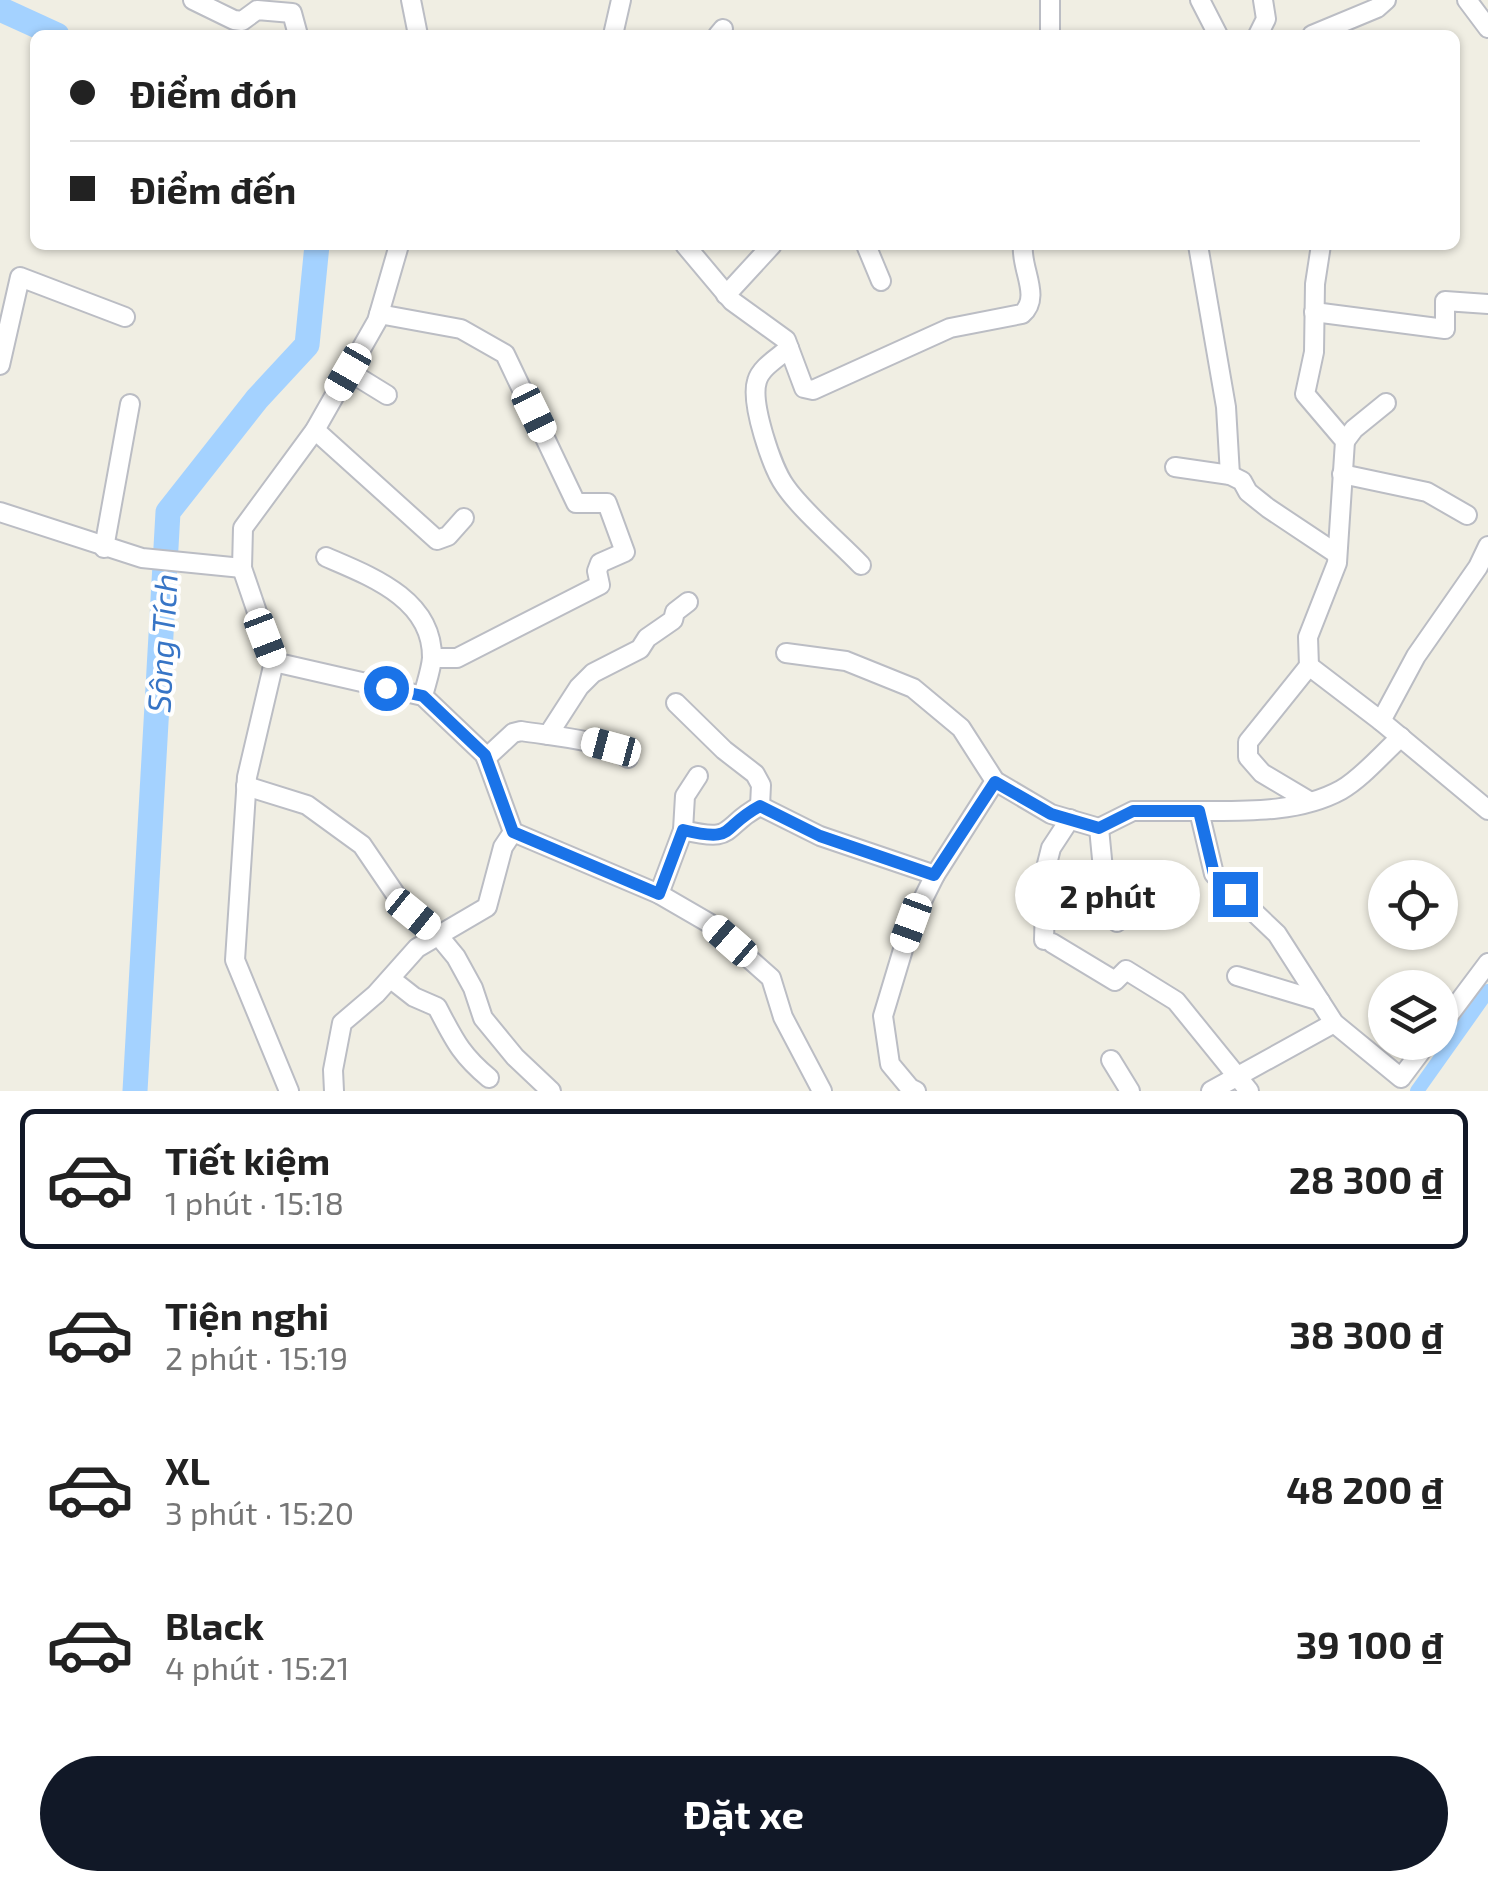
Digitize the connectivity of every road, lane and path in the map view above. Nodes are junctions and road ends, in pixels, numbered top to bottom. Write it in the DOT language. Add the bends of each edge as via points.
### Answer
graph roads {
  1 [pos="192,0"];
  2 [pos="411,0"];
  3 [pos="621,0"];
  4 [pos="1050,0"];
  5 [pos="1200,0"];
  6 [pos="1264,0"];
  7 [pos="1386,0"];
  8 [pos="1467,0"];
  9 [pos="1488,28"];
  10 [pos="297,30"];
  11 [pos="417,30"];
  12 [pos="614,30"];
  13 [pos="1050,30"];
  14 [pos="1215,30"];
  15 [pos="1260,30"];
  16 [pos="1324,30"];
  17 [pos="398,250"];
  18 [pos="690,250"];
  19 [pos="767,250"];
  20 [pos="868,250"];
  21 [pos="1022,250"];
  22 [pos="1199,250"];
  23 [pos="1320,250"];
  24 [pos="881,281"];
  25 [pos="726,295"];
  26 [pos="1488,304"];
  27 [pos="1314,312"];
  28 [pos="379,314"];
  29 [pos="125,316"];
  30 [pos="789,348"];
  31 [pos="0,366"];
  32 [pos="348,372"];
  33 [pos="387,395"];
  34 [pos="1386,403"];
  35 [pos="130,404"];
  36 [pos="315,430"];
  37 [pos="1346,441"];
  38 [pos="1175,467"];
  39 [pos="1342,474"];
  40 [pos="1230,475"];
  41 [pos="0,512"];
  42 [pos="1467,515"];
  43 [pos="464,518"];
  44 [pos="1488,546"];
  45 [pos="104,548"];
  46 [pos="1337,554"];
  47 [pos="326,557"];
  48 [pos="862,564"];
  49 [pos="236,567"];
  50 [pos="688,602"];
  51 [pos="786,653"];
  52 [pos="432,658"];
  53 [pos="274,662"];
  54 [pos="1308,666"];
  55 [pos="423,696"];
  56 [pos="676,703"];
  57 [pos="1381,720"];
  58 [pos="548,735"];
  59 [pos="1401,737"];
  60 [pos="486,758"];
  61 [pos="628,758"];
  62 [pos="698,776"];
  63 [pos="995,782"];
  64 [pos="246,786"];
  65 [pos="1309,801"];
  66 [pos="760,806"];
  67 [pos="1488,810"];
  68 [pos="1199,811"];
  69 [pos="1070,820"];
  70 [pos="1099,828"];
  71 [pos="683,830"];
  72 [pos="513,832"];
  73 [pos="934,875"];
  74 [pos="659,894"];
  75 [pos="1117,922"];
  76 [pos="437,934"];
  77 [pos="1488,963"];
  78 [pos="1236,976"];
  79 [pos="391,979"];
  80 [pos="1320,1001"];
  81 [pos="1458,1003"];
  82 [pos="1334,1023"];
  83 [pos="1111,1060"];
  84 [pos="1420,1060"];
  85 [pos="489,1078"];
  86 [pos="1244,1083"];
  87 [pos="1409,1084"];
  88 [pos="289,1091"];
  89 [pos="334,1091"];
  90 [pos="551,1091"];
  91 [pos="822,1091"];
  92 [pos="916,1091"];
  93 [pos="1130,1091"];
  94 [pos="1211,1091"];
  1 -- 10 [label="street" via="234,20 257,10 292,13"];
  2 -- 11 [label="street"];
  3 -- 12 [label="street"];
  4 -- 13 [label="street"];
  5 -- 14 [label="street"];
  6 -- 15 [label="street"];
  7 -- 16 [label="street"];
  8 -- 9 [label="street"];
  17 -- 28 [label="street"];
  18 -- 25 [label="street"];
  19 -- 25 [label="street"];
  20 -- 24 [label="street"];
  21 -- 30 [label="street" via="1032,300 1022,314 966,323 813,390 804,388"];
  22 -- 40 [label="street" via="1224,388"];
  23 -- 27 [label="street"];
  25 -- 30 [label="street" via="779,333"];
  26 -- 27 [label="street" via="1445,302 1445,329"];
  27 -- 37 [label="street" via="1305,394"];
  28 -- 32 [label="street"];
  28 -- 52 [label="street" via="461,329 505,354 576,502 607,503 624,552 600,564 600,585 457,658"];
  29 -- 31 [label="street" via="20,277"];
  30 -- 48 [label="street" via="757,378 768,447 784,486"];
  32 -- 33 [label="street"];
  32 -- 36 [label="street"];
  34 -- 37 [label="street"];
  35 -- 45 [label="street"];
  36 -- 43 [label="street" via="436,540"];
  36 -- 49 [label="street" via="243,528"];
  37 -- 39 [label="street"];
  38 -- 40 [label="street"];
  39 -- 42 [label="street" via="1427,492"];
  39 -- 46 [label="street"];
  40 -- 46 [label="street"];
  41 -- 45 [label="street"];
  44 -- 57 [label="street"];
  45 -- 49 [label="street"];
  46 -- 54 [label="street" via="1308,638"];
  47 -- 52 [label="street" via="406,599 427,630"];
  49 -- 53 [label="street"];
  50 -- 58 [label="street" via="640,649 593,673"];
  51 -- 63 [label="street" via="846,661 913,688 961,728"];
  52 -- 55 [label="street"];
  53 -- 55 [label="street"];
  53 -- 64 [label="street"];
  54 -- 57 [label="street"];
  54 -- 65 [label="street" via="1248,742 1248,757"];
  55 -- 60 [label="street"];
  56 -- 66 [label="street" via="754,774"];
  57 -- 59 [label="street"];
  58 -- 60 [label="street" via="512,733"];
  58 -- 61 [label="street" via="611,747"];
  59 -- 65 [label="street" via="1341,790"];
  59 -- 67 [label="street"];
  60 -- 72 [label="street"];
  62 -- 71 [label="street" via="685,796"];
  63 -- 69 [label="street"];
  63 -- 73 [label="street"];
  64 -- 76 [label="street" via="307,805 362,845 396,895"];
  64 -- 88 [label="street" via="235,960"];
  65 -- 68 [label="street" via="1259,811"];
  66 -- 71 [label="street" via="726,835"];
  66 -- 73 [label="street" via="820,836"];
  68 -- 70 [label="street" via="1133,811"];
  68 -- 80 [label="street" via="1214,874 1276,934"];
  69 -- 70 [label="street"];
  69 -- 86 [label="street" via="1046,868 1048,942 1115,981 1126,970 1176,1001"];
  70 -- 75 [label="street" via="1105,890"];
  71 -- 74 [label="street"];
  72 -- 74 [label="street"];
  72 -- 76 [label="street" via="488,908"];
  73 -- 92 [label="street" via="900,953 883,1016 890,1064"];
  74 -- 91 [label="street" via="709,923 772,978 783,1017"];
  76 -- 79 [label="street"];
  76 -- 90 [label="street" via="474,988 484,1018"];
  77 -- 81 [label="street"];
  78 -- 80 [label="street"];
  79 -- 85 [label="street" via="437,1007 454,1043"];
  79 -- 89 [label="street" via="342,1023"];
  80 -- 82 [label="street"];
  82 -- 86 [label="street"];
  82 -- 87 [label="street"];
  83 -- 93 [label="street"];
  84 -- 87 [label="street"];
  86 -- 94 [label="street"];
}
